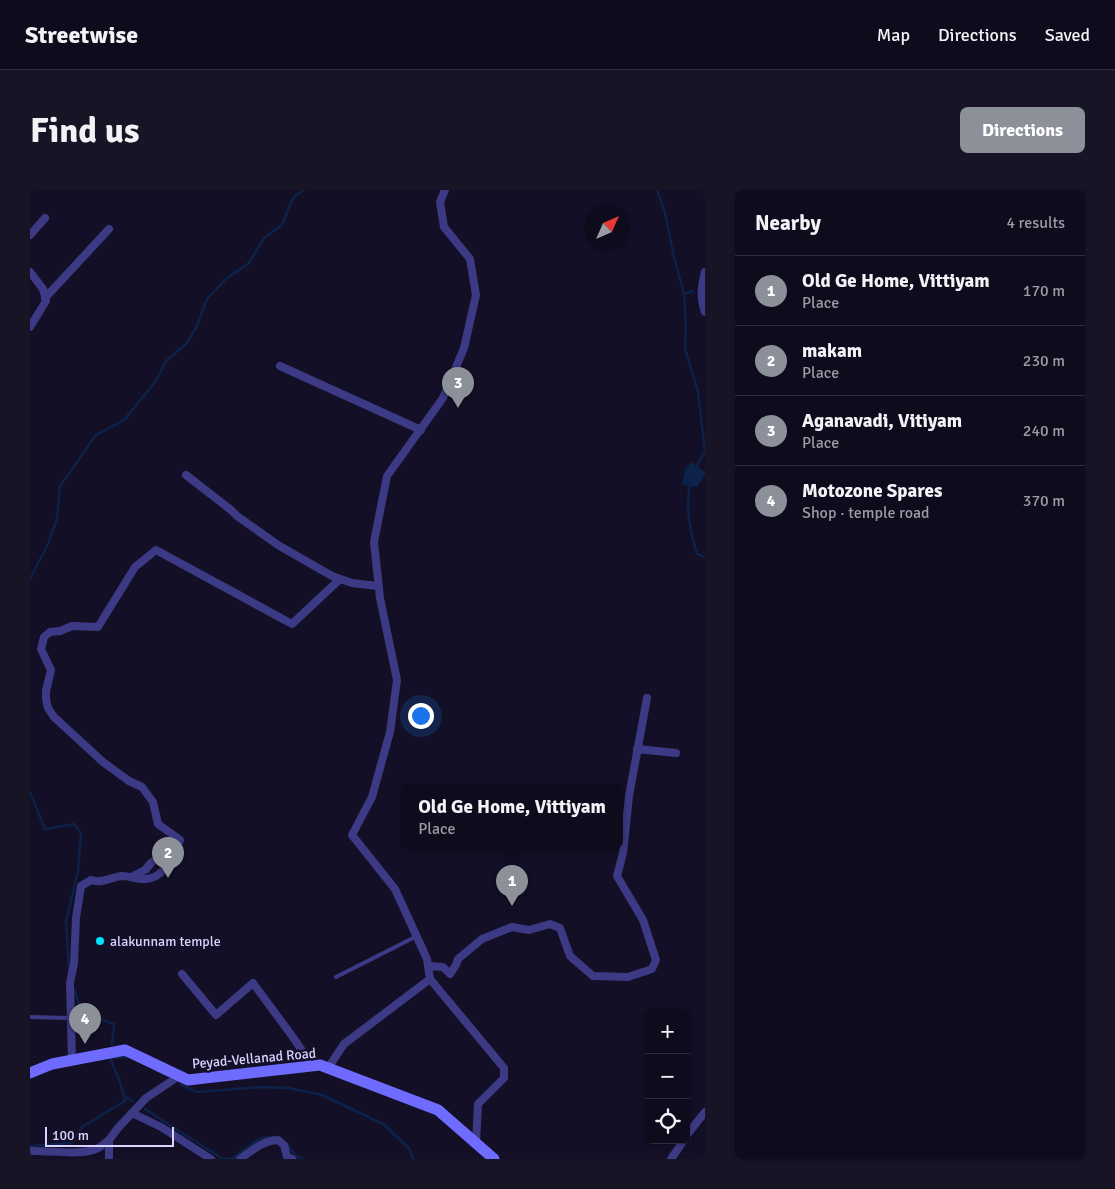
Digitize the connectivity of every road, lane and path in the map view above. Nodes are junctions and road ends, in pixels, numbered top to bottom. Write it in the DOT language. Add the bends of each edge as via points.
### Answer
graph roads {
  1 [pos="445,190"];
  2 [pos="45,218"];
  3 [pos="109,229"];
  4 [pos="30,235"];
  5 [pos="30,272"];
  6 [pos="705,272"];
  7 [pos="45,298"];
  8 [pos="705,312"];
  9 [pos="30,327"];
  10 [pos="280,366"];
  11 [pos="420,430"];
  12 [pos="186,475"];
  13 [pos="336,578"];
  14 [pos="378,586"];
  15 [pos="647,698"];
  16 [pos="637,749"];
  17 [pos="676,753"];
  18 [pos="623,845"];
  19 [pos="622,849"];
  20 [pos="152,862"];
  21 [pos="133,876"];
  22 [pos="417,936"];
  23 [pos="428,966"];
  24 [pos="182,974"];
  25 [pos="336,978"];
  26 [pos="430,979"];
  27 [pos="30,1018"];
  28 [pos="71,1018"];
  29 [pos="72,1056"];
  30 [pos="312,1066"];
  31 [pos="328,1068"];
  32 [pos="30,1073"];
  33 [pos="180,1076"];
  34 [pos="705,1112"];
  35 [pos="132,1113"];
  36 [pos="690,1131"];
  37 [pos="109,1140"];
  38 [pos="476,1143"];
  39 [pos="681,1144"];
  40 [pos="30,1151"];
  41 [pos="109,1159"];
  42 [pos="210,1159"];
  43 [pos="240,1159"];
  44 [pos="292,1159"];
  45 [pos="494,1159"];
  46 [pos="671,1159"];
  1 -- 11 [label="street" via="440,202 444,227 470,259 476,295 464,348 443,398"];
  2 -- 4 [label="street"];
  3 -- 7 [label="street"];
  5 -- 7 [label="street" via="43,289"];
  6 -- 8 [label="street" via="701,286"];
  7 -- 9 [label="street"];
  10 -- 11 [label="street"];
  11 -- 14 [label="street" via="387,476 374,542"];
  12 -- 13 [label="street" via="278,545"];
  13 -- 14 [label="street"];
  13 -- 21 [label="street" via="292,624 156,550 135,567 98,627 72,626 44,637 42,649 51,670 46,699 54,718 103,762 142,787 153,802 158,824 180,840 170,862 156,876 144,879"];
  14 -- 22 [label="street" via="397,680 390,732 372,797 352,835 395,889"];
  15 -- 16 [label="street"];
  16 -- 17 [label="street"];
  16 -- 18 [label="street"];
  19 -- 23 [label="street" via="617,876 643,920 656,960 652,969 628,977 593,976 570,956 560,928 550,924 529,930 512,927 482,939 458,959 450,974 443,966"];
  20 -- 21 [label="street"];
  21 -- 28 [label="street" via="98,882 91,880 82,886 76,918"];
  22 -- 23 [label="street"];
  22 -- 25 [label="lane"];
  23 -- 26 [label="street"];
  24 -- 30 [label="street" via="216,1015 253,983"];
  26 -- 31 [label="street" via="344,1044"];
  26 -- 38 [label="street" via="504,1068 504,1078 478,1104"];
  27 -- 28 [label="lane"];
  28 -- 29 [label="street"];
  29 -- 32 [label="main road, Peyad-Vellanad Road"];
  29 -- 33 [label="main road, Peyad-Vellanad Road" via="125,1050"];
  30 -- 31 [label="main road, Peyad-Vellanad Road"];
  30 -- 33 [label="main road, Peyad-Vellanad Road" via="188,1080"];
  31 -- 38 [label="main road, Peyad-Vellanad Road" via="438,1110"];
  33 -- 35 [label="street" via="146,1098"];
  34 -- 36 [label="street"];
  35 -- 37 [label="street"];
  35 -- 42 [label="street" via="161,1127"];
  37 -- 40 [label="street" via="99,1148 70,1153"];
  37 -- 41 [label="street"];
  38 -- 45 [label="main road, Peyad-Vellanad Road"];
  39 -- 46 [label="street"];
  43 -- 44 [label="street" via="268,1140 278,1140"];
}
